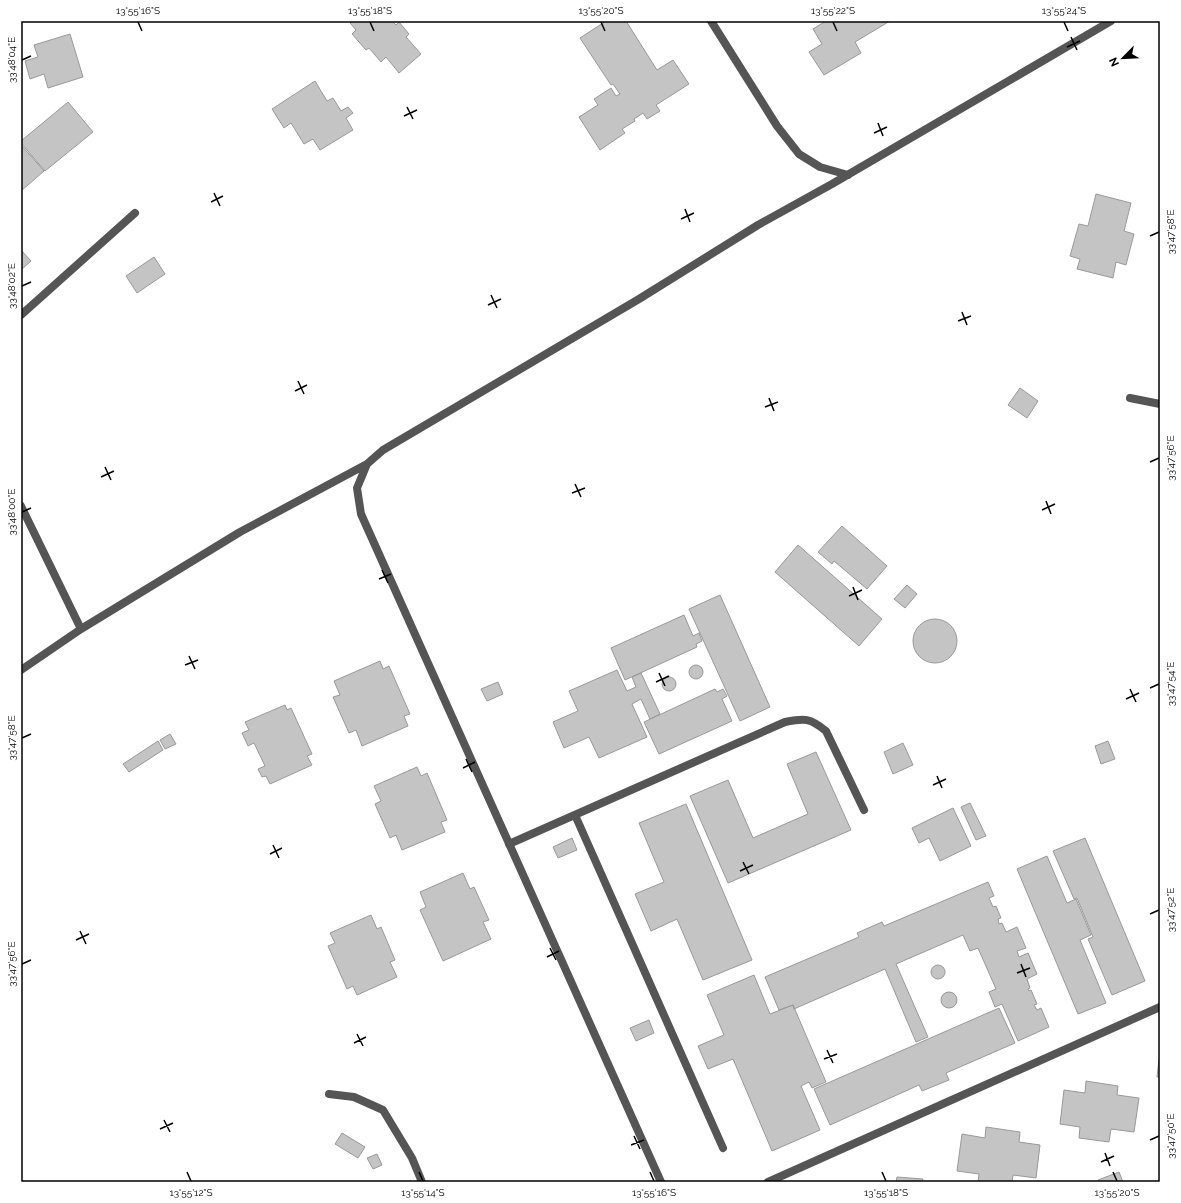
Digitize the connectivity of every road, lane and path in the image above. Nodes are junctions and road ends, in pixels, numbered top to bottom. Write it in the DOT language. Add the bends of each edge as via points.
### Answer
graph roads {
  1 [pos="710,21"];
  2 [pos="1111,21"];
  3 [pos="848,174"];
  4 [pos="135,213"];
  5 [pos="21,315"];
  6 [pos="1130,398"];
  7 [pos="1160,404"];
  8 [pos="367,464"];
  9 [pos="21,506"];
  10 [pos="81,629"];
  11 [pos="21,670"];
  12 [pos="864,810"];
  13 [pos="575,815"];
  14 [pos="509,844"];
  15 [pos="1160,1007"];
  16 [pos="329,1094"];
  17 [pos="723,1148"];
  18 [pos="422,1182"];
  19 [pos="662,1182"];
  20 [pos="768,1182"];
  1 -- 3 [label="street" via="777,126 799,154 820,167"];
  2 -- 3 [label="street"];
  3 -- 8 [label="street" via="758,225 639,299 384,450"];
  4 -- 5 [label="street"];
  6 -- 7 [label="street"];
  8 -- 10 [label="street" via="240,532"];
  8 -- 14 [label="street" via="357,488 360,514"];
  9 -- 10 [label="street"];
  10 -- 11 [label="street"];
  12 -- 13 [label="street" via="826,731 815,722 802,718 785,722"];
  13 -- 14 [label="street"];
  13 -- 17 [label="street"];
  14 -- 19 [label="street"];
  15 -- 20 [label="street"];
  16 -- 18 [label="street" via="354,1097 383,1110 412,1158"];
}
